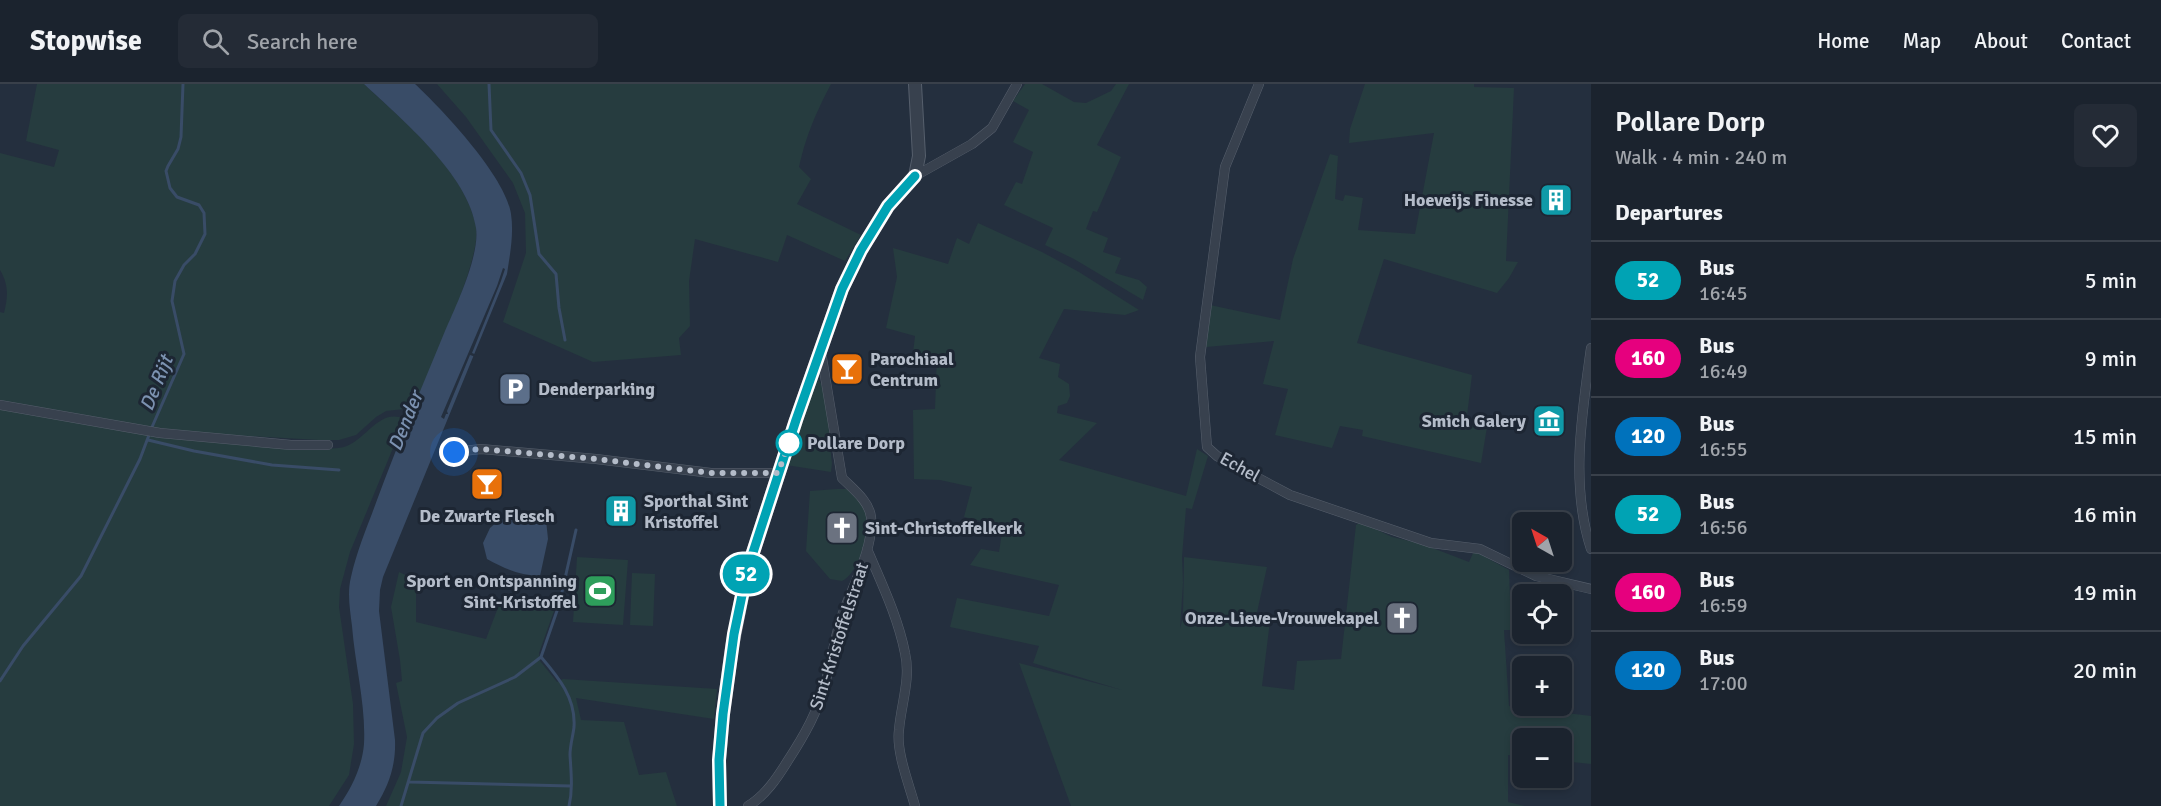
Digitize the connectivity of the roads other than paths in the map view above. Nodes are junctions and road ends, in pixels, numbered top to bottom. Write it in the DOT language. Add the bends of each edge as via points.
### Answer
graph roads {
  1 [pos="915,84"];
  2 [pos="1017,84"];
  3 [pos="1259,84"];
  4 [pos="915,176"];
  5 [pos="1591,348"];
  6 [pos="821,349"];
  7 [pos="0,405"];
  8 [pos="328,445"];
  9 [pos="454,452"];
  10 [pos="778,473"];
  11 [pos="867,549"];
  12 [pos="1591,549"];
  13 [pos="1591,589"];
  14 [pos="720,806"];
  15 [pos="748,806"];
  16 [pos="915,806"];
  1 -- 4 [label="street" via="919,156"];
  2 -- 4 [label="street" via="992,128"];
  3 -- 13 [label="street, Echel" via="1225,167 1200,357 1207,447 1290,495 1431,543 1480,549 1536,576"];
  4 -- 6 [label="street" via="888,206 861,250 842,289"];
  5 -- 12 [label="street" via="1580,465 1583,521"];
  6 -- 10 [label="street"];
  6 -- 11 [label="street, Sint-Kristoffelstraat" via="842,478 864,501 871,516"];
  7 -- 8 [label="street" via="160,433"];
  9 -- 10 [label="street" via="481,449 711,473"];
  10 -- 14 [label="street" via="753,550 734,634 720,749"];
  11 -- 15 [label="street, Sint-Kristoffelstraat" via="837,630 826,681 808,730 778,777"];
  11 -- 16 [label="street" via="906,654 907,691 898,732"];
}
